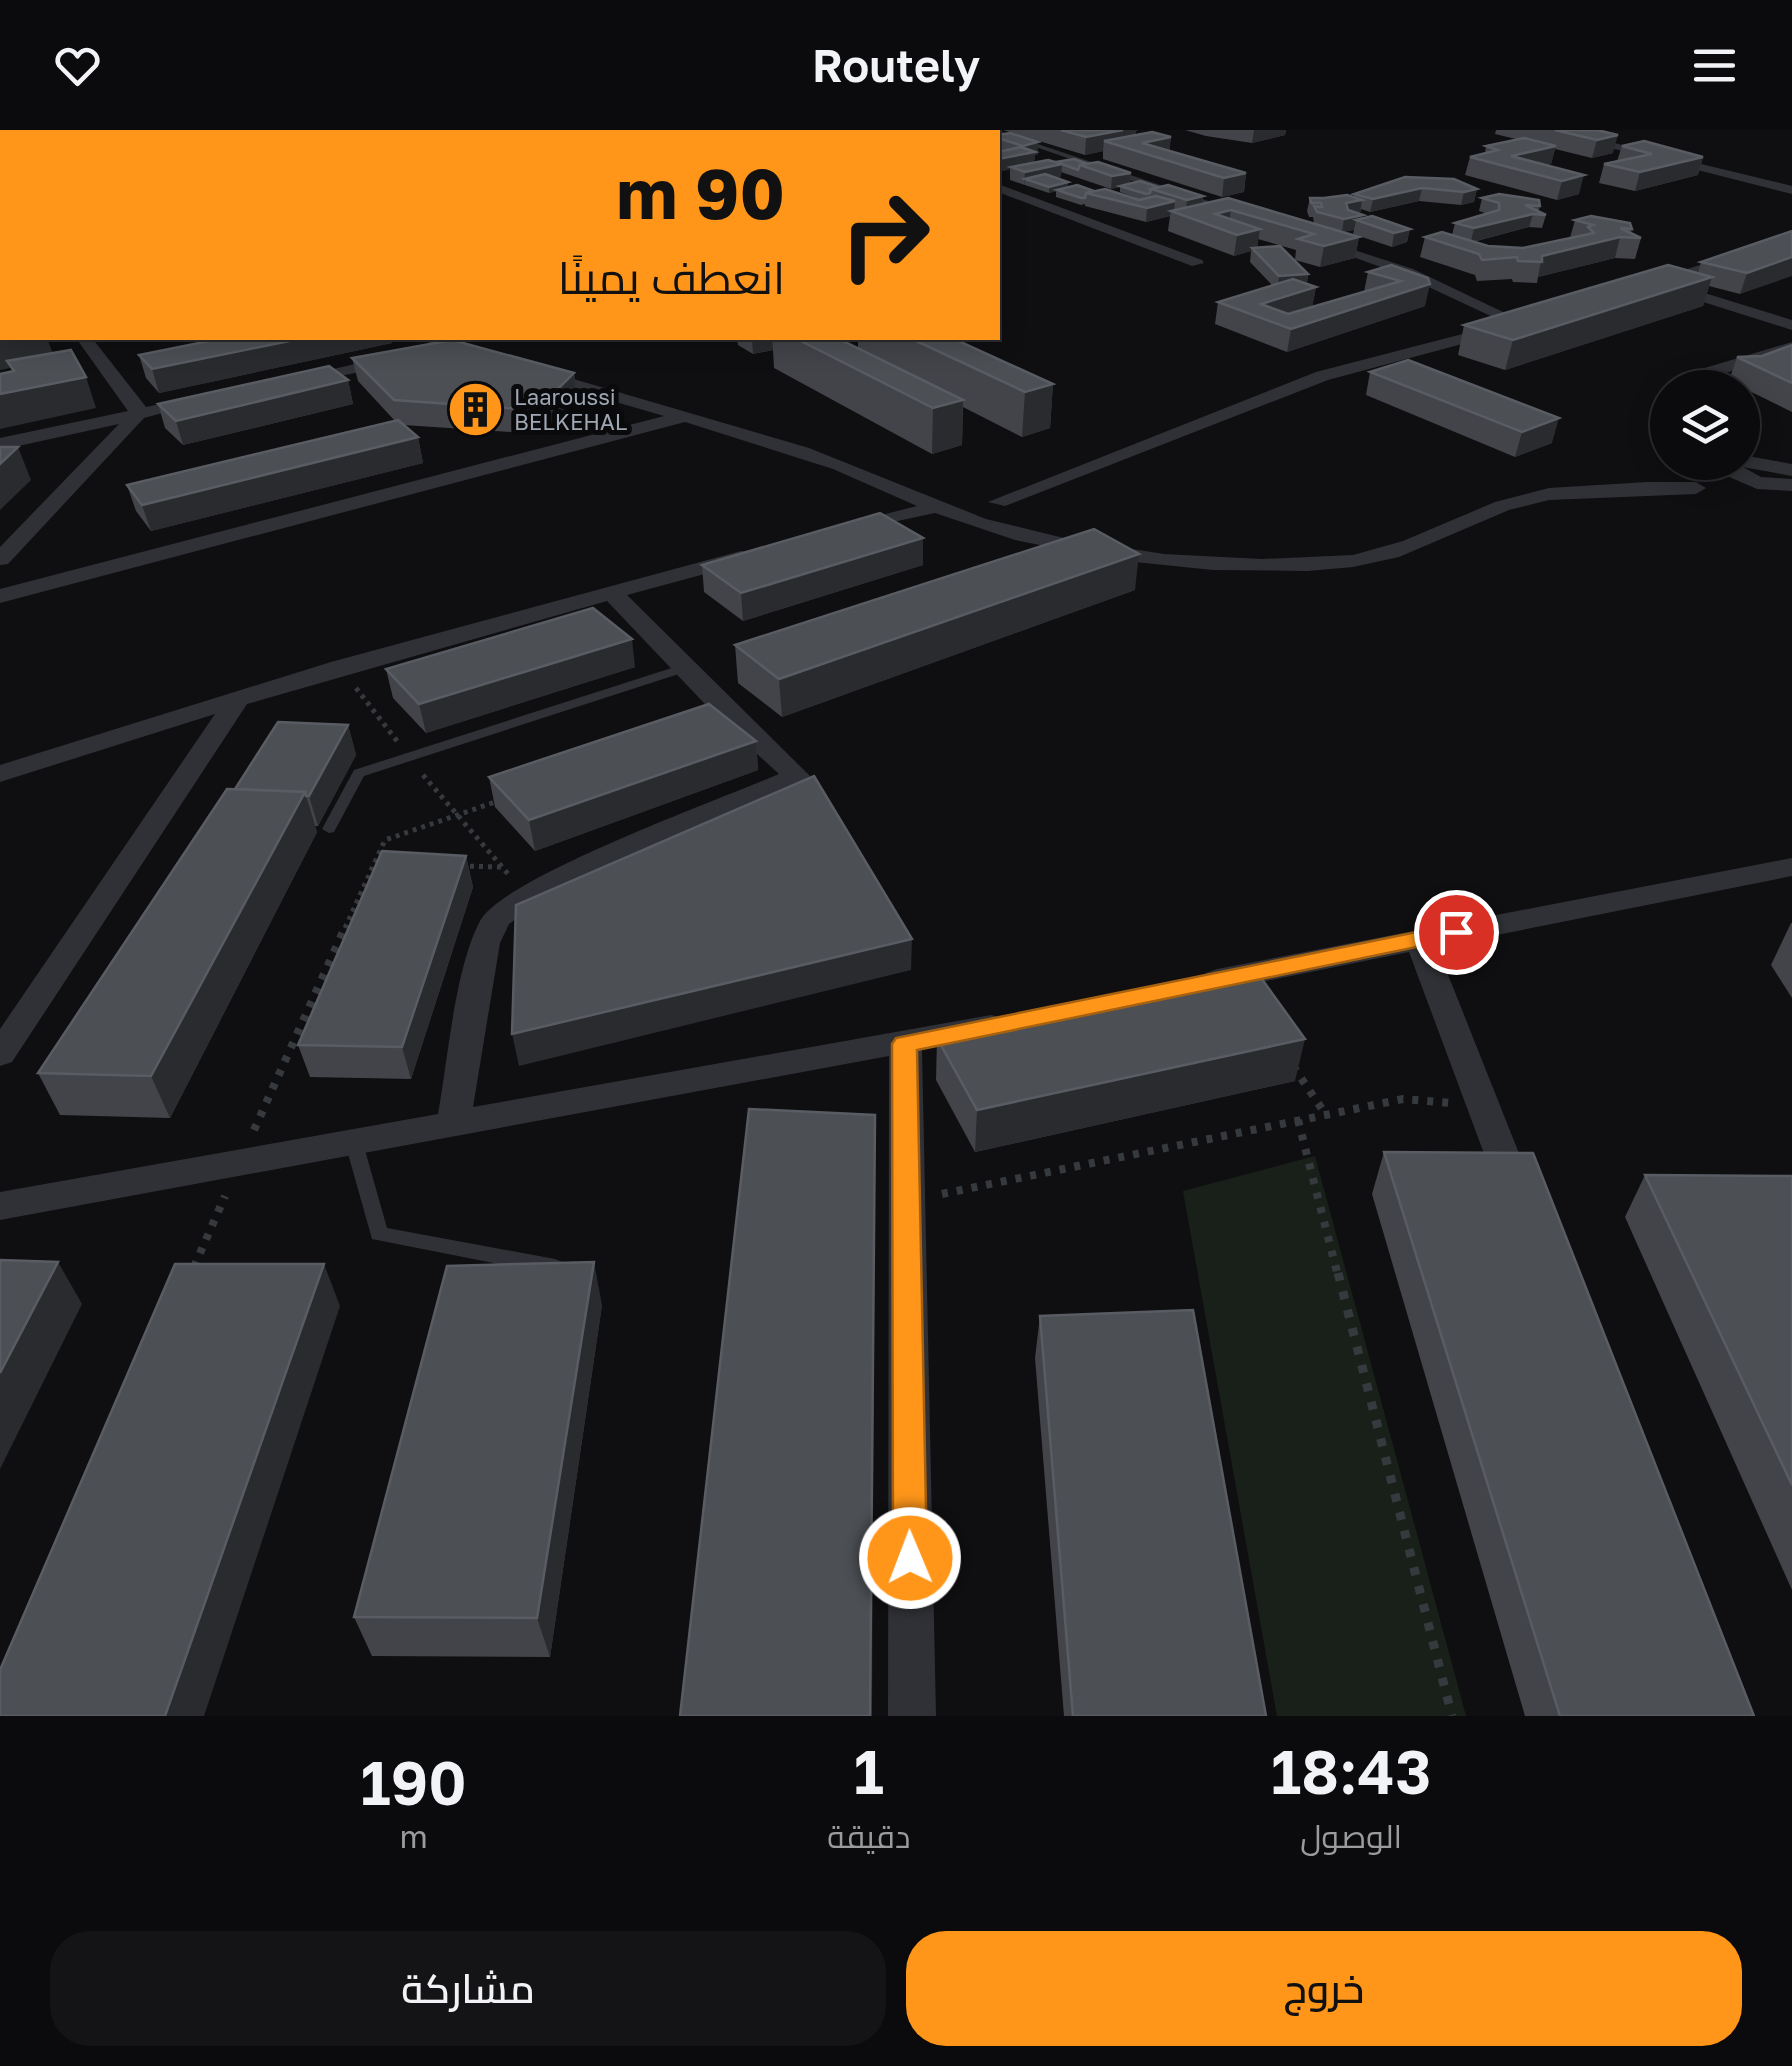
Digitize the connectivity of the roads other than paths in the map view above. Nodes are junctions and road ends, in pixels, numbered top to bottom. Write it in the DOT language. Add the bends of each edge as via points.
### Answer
graph roads {
  1 [pos="1546,130"];
  2 [pos="1000,134"];
  3 [pos="1000,189"];
  4 [pos="1792,190"];
  5 [pos="1255,218"];
  6 [pos="1310,237"];
  7 [pos="1792,240"];
  8 [pos="1197,263"];
  9 [pos="1792,324"];
  10 [pos="86,340"];
  11 [pos="431,340"];
  12 [pos="454,347"];
  13 [pos="1792,347"];
  14 [pos="1719,370"];
  15 [pos="268,386"];
  16 [pos="212,398"];
  17 [pos="138,414"];
  18 [pos="681,418"];
  19 [pos="0,444"];
  20 [pos="1791,477"];
  21 [pos="1760,479"];
  22 [pos="1696,488"];
  23 [pos="998,502"];
  24 [pos="940,506"];
  25 [pos="830,534"];
  26 [pos="756,553"];
  27 [pos="0,558"];
  28 [pos="610,590"];
  29 [pos="0,596"];
  30 [pos="684,668"];
  31 [pos="238,699"];
  32 [pos="0,774"];
  33 [pos="329,829"];
  34 [pos="1792,867"];
  35 [pos="1419,939"];
  36 [pos="1176,988"];
  37 [pos="1021,1020"];
  38 [pos="905,1044"];
  39 [pos="0,1054"];
  40 [pos="452,1125"];
  41 [pos="354,1142"];
  42 [pos="0,1206"];
  43 [pos="1533,1235"];
  44 [pos="559,1268"];
  45 [pos="912,1716"];
  1 -- 4 [label="street"];
  2 -- 5 [label="street"];
  3 -- 8 [label="street"];
  6 -- 23 [label="street" via="1526,321 1322,376"];
  7 -- 9 [label="street" via="1644,285"];
  10 -- 17 [label="street"];
  11 -- 12 [label="street"];
  12 -- 15 [label="street"];
  12 -- 18 [label="street"];
  13 -- 14 [label="street"];
  16 -- 17 [label="street"];
  17 -- 19 [label="street"];
  17 -- 27 [label="street"];
  18 -- 24 [label="street" via="836,464"];
  18 -- 29 [label="street"];
  20 -- 21 [label="street"];
  22 -- 24 [label="street" via="1560,492 1506,505 1390,553 1320,562 1126,552 979,523"];
  24 -- 25 [label="street"];
  26 -- 28 [label="street"];
  28 -- 30 [label="street"];
  28 -- 31 [label="street"];
  30 -- 33 [label="lane" via="359,772"];
  30 -- 40 [label="street" via="797,776 526,896 496,919 485,943"];
  31 -- 32 [label="street"];
  31 -- 39 [label="street"];
  34 -- 35 [label="street"];
  35 -- 36 [label="street"];
  35 -- 43 [label="street"];
  37 -- 38 [label="street"];
  38 -- 40 [label="street"];
  38 -- 45 [label="street"];
  40 -- 41 [label="street"];
  41 -- 42 [label="street"];
  41 -- 44 [label="lane" via="379,1234"];
}
